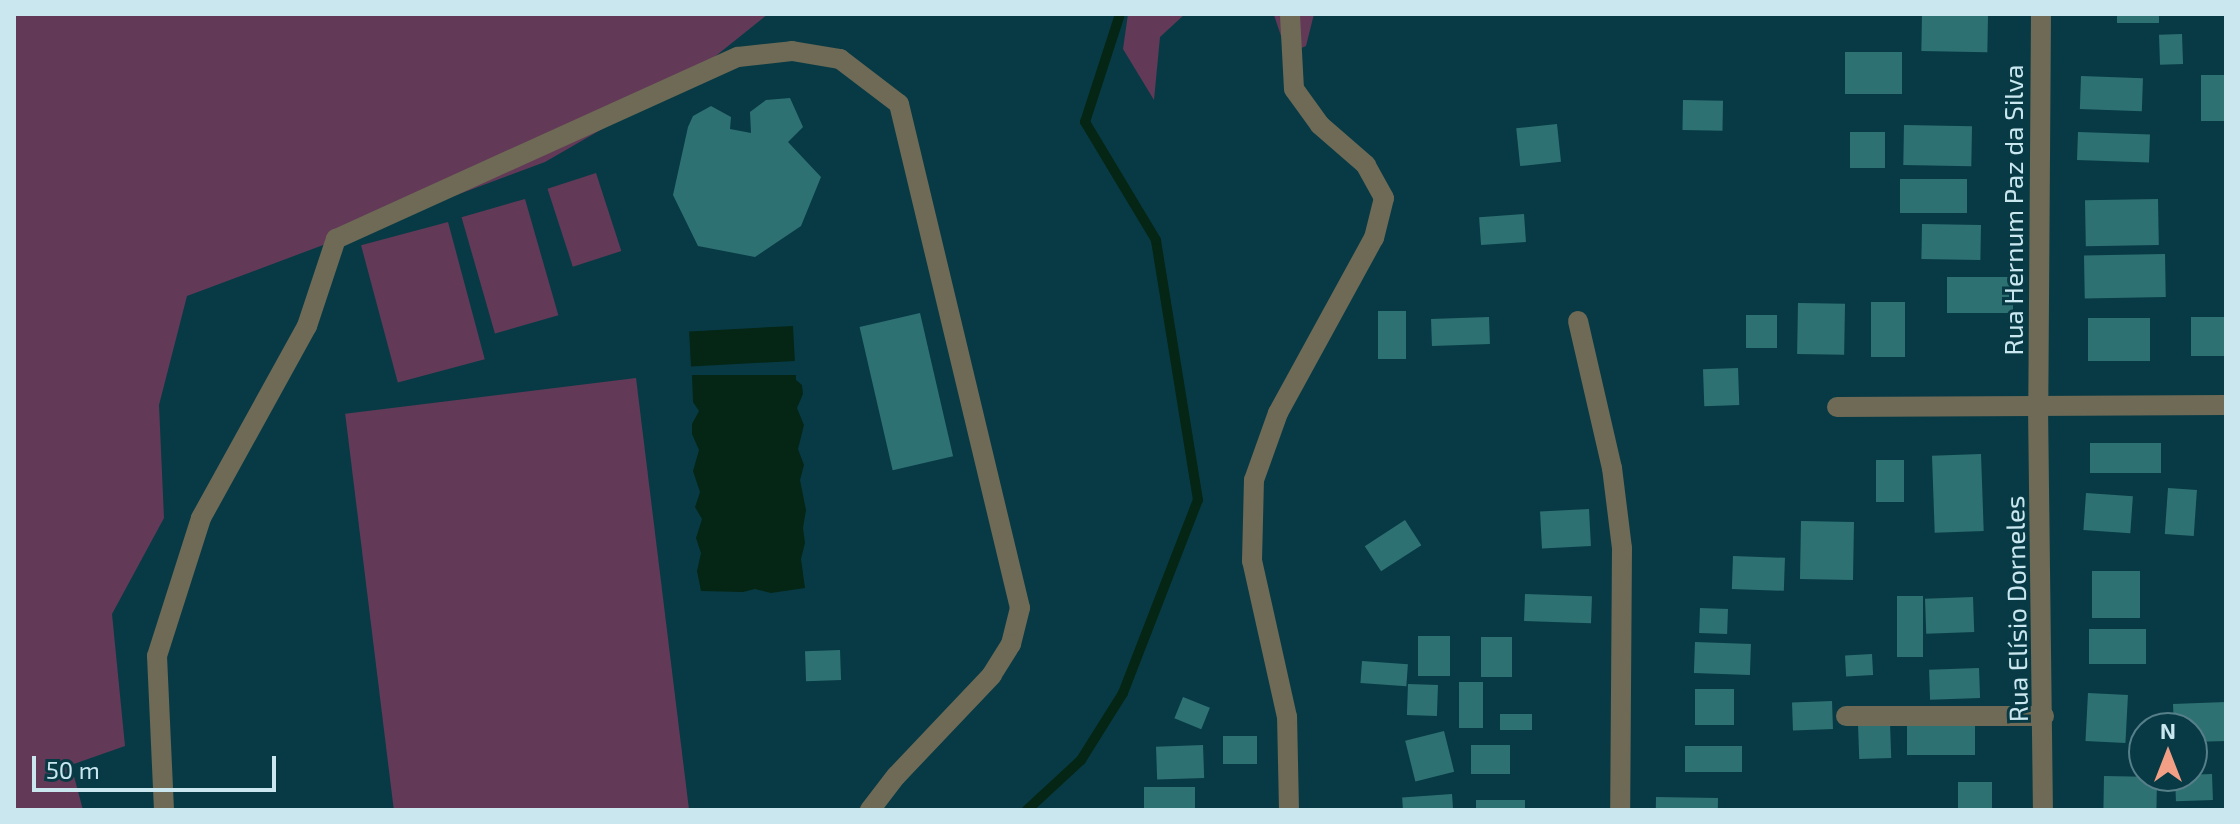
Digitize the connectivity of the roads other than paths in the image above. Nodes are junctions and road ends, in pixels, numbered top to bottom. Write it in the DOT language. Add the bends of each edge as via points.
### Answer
graph roads {
  1 [pos="1290,14"];
  2 [pos="2041,14"];
  3 [pos="1578,321"];
  4 [pos="2226,405"];
  5 [pos="2038,406"];
  6 [pos="1837,407"];
  7 [pos="1846,716"];
  8 [pos="2044,716"];
  9 [pos="164,810"];
  10 [pos="870,810"];
  11 [pos="1289,810"];
  12 [pos="1620,810"];
  13 [pos="2043,810"];
  1 -- 11 [label="street" via="1294,89 1320,125 1366,165 1384,198 1374,238 1278,413 1254,480 1252,561 1287,717"];
  2 -- 5 [label="street, Rua Hernum Paz da Silva"];
  3 -- 12 [label="street" via="1612,468 1622,548"];
  4 -- 5 [label="street"];
  5 -- 6 [label="street"];
  5 -- 8 [label="street, Rua Elísio Dorneles"];
  7 -- 8 [label="street"];
  8 -- 13 [label="street, Rua Elísio Dorneles"];
  9 -- 10 [label="street" via="157,656 201,518 307,326 336,239 738,57 792,51 840,59 899,104 1020,608 1011,644 992,675"];
}
